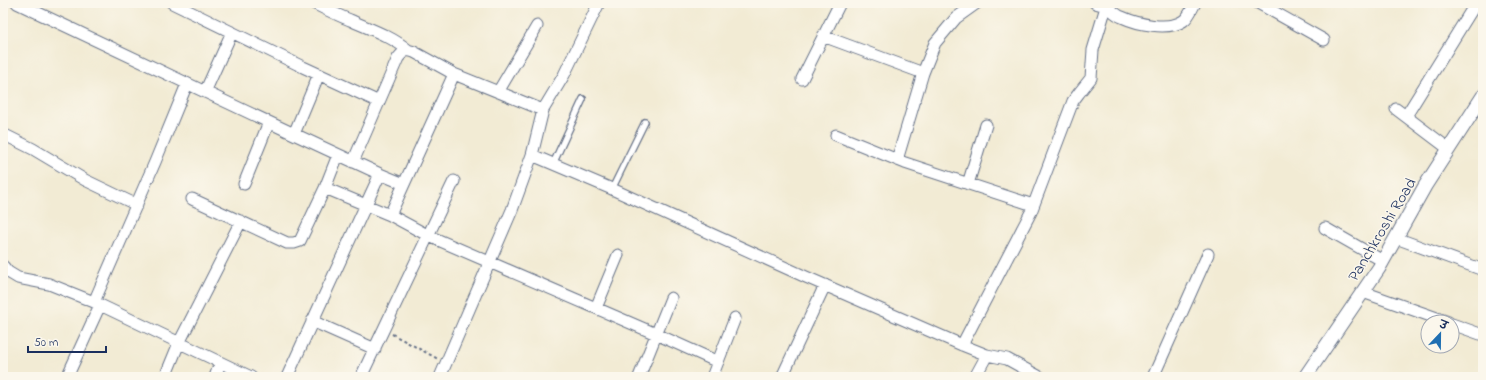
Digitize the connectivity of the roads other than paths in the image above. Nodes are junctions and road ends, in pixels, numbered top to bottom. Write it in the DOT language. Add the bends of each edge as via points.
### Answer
graph roads {
  1 [pos="18,3"];
  2 [pos="172,3"];
  3 [pos="313,3"];
  4 [pos="599,3"];
  5 [pos="840,3"];
  6 [pos="977,3"];
  7 [pos="1095,3"];
  8 [pos="1195,3"];
  9 [pos="1258,3"];
  10 [pos="1476,3"];
  11 [pos="1106,7"];
  12 [pos="537,26"];
  13 [pos="232,32"];
  14 [pos="823,36"];
  15 [pos="1324,40"];
  16 [pos="408,50"];
  17 [pos="923,73"];
  18 [pos="319,74"];
  19 [pos="454,74"];
  20 [pos="802,79"];
  21 [pos="187,84"];
  22 [pos="205,92"];
  23 [pos="498,92"];
  24 [pos="1483,96"];
  25 [pos="584,99"];
  26 [pos="379,102"];
  27 [pos="1396,109"];
  28 [pos="543,110"];
  29 [pos="1406,116"];
  30 [pos="268,122"];
  31 [pos="645,122"];
  32 [pos="986,125"];
  33 [pos="3,134"];
  34 [pos="294,134"];
  35 [pos="836,135"];
  36 [pos="1449,148"];
  37 [pos="338,155"];
  38 [pos="532,155"];
  39 [pos="897,160"];
  40 [pos="353,162"];
  41 [pos="553,164"];
  42 [pos="380,174"];
  43 [pos="454,181"];
  44 [pos="244,184"];
  45 [pos="404,184"];
  46 [pos="968,184"];
  47 [pos="325,188"];
  48 [pos="612,189"];
  49 [pos="192,199"];
  50 [pos="136,205"];
  51 [pos="365,205"];
  52 [pos="1033,205"];
  53 [pos="390,215"];
  54 [pos="240,221"];
  55 [pos="1325,228"];
  56 [pos="429,236"];
  57 [pos="1396,238"];
  58 [pos="1208,254"];
  59 [pos="618,255"];
  60 [pos="489,262"];
  61 [pos="1383,262"];
  62 [pos="3,266"];
  63 [pos="1483,270"];
  64 [pos="825,285"];
  65 [pos="1363,292"];
  66 [pos="671,298"];
  67 [pos="97,304"];
  68 [pos="596,308"];
  69 [pos="1425,314"];
  70 [pos="735,318"];
  71 [pos="312,322"];
  72 [pos="1460,327"];
  73 [pos="656,334"];
  74 [pos="1480,334"];
  75 [pos="179,343"];
  76 [pos="962,345"];
  77 [pos="374,349"];
  78 [pos="987,355"];
  79 [pos="718,362"];
  80 [pos="220,363"];
  81 [pos="1309,376"];
  82 [pos="67,377"];
  83 [pos="165,377"];
  84 [pos="215,377"];
  85 [pos="251,377"];
  86 [pos="287,377"];
  87 [pos="361,377"];
  88 [pos="440,377"];
  89 [pos="639,377"];
  90 [pos="712,377"];
  91 [pos="782,377"];
  92 [pos="975,377"];
  93 [pos="1040,377"];
  94 [pos="1153,377"];
  1 -- 21 [label="street"];
  2 -- 13 [label="street"];
  3 -- 16 [label="street" via="389,36"];
  4 -- 28 [label="street" via="564,75"];
  5 -- 14 [label="street"];
  6 -- 17 [label="street" via="956,18 935,43"];
  7 -- 11 [label="street"];
  8 -- 11 [label="street" via="1187,18 1169,26 1134,21 1114,14"];
  9 -- 15 [label="street"];
  10 -- 29 [label="street"];
  11 -- 52 [label="street" via="1093,50 1091,78 1073,102"];
  12 -- 23 [label="street"];
  13 -- 18 [label="street"];
  13 -- 22 [label="street"];
  14 -- 17 [label="street"];
  14 -- 20 [label="street"];
  16 -- 19 [label="street"];
  16 -- 26 [label="street" via="403,51 398,58"];
  17 -- 39 [label="street"];
  18 -- 26 [label="street"];
  18 -- 34 [label="street"];
  19 -- 23 [label="street"];
  19 -- 45 [label="street"];
  21 -- 22 [label="street"];
  21 -- 50 [label="street"];
  22 -- 30 [label="street"];
  23 -- 28 [label="street"];
  24 -- 36 [label="street, Panchkroshi Road"];
  25 -- 41 [label="lane"];
  26 -- 40 [label="street"];
  27 -- 29 [label="street"];
  28 -- 38 [label="street"];
  29 -- 36 [label="street"];
  30 -- 34 [label="street"];
  30 -- 44 [label="street"];
  31 -- 48 [label="lane"];
  32 -- 46 [label="street"];
  33 -- 50 [label="street"];
  34 -- 37 [label="street"];
  35 -- 39 [label="street"];
  36 -- 57 [label="street, Panchkroshi Road"];
  37 -- 40 [label="street"];
  37 -- 47 [label="street"];
  38 -- 41 [label="street"];
  38 -- 60 [label="street"];
  39 -- 46 [label="street"];
  40 -- 42 [label="street"];
  41 -- 48 [label="street"];
  42 -- 45 [label="street"];
  42 -- 51 [label="street"];
  43 -- 56 [label="street"];
  45 -- 53 [label="street"];
  46 -- 52 [label="street"];
  47 -- 51 [label="street"];
  47 -- 54 [label="street" via="300,241 287,243"];
  48 -- 64 [label="street"];
  49 -- 54 [label="street"];
  50 -- 67 [label="street"];
  51 -- 53 [label="street"];
  51 -- 71 [label="street"];
  52 -- 76 [label="street"];
  53 -- 56 [label="street"];
  54 -- 75 [label="street"];
  55 -- 61 [label="street"];
  56 -- 60 [label="street"];
  56 -- 77 [label="street"];
  57 -- 61 [label="street, Panchkroshi Road"];
  57 -- 63 [label="street"];
  58 -- 94 [label="street"];
  59 -- 68 [label="street"];
  60 -- 68 [label="street"];
  60 -- 88 [label="street"];
  61 -- 65 [label="street, Panchkroshi Road"];
  62 -- 67 [label="street" via="18,278 49,284"];
  64 -- 76 [label="street"];
  64 -- 91 [label="street"];
  65 -- 69 [label="street"];
  65 -- 81 [label="street, Panchkroshi Road"];
  66 -- 73 [label="street"];
  67 -- 75 [label="street"];
  67 -- 82 [label="street"];
  68 -- 73 [label="street"];
  70 -- 79 [label="street"];
  71 -- 77 [label="street"];
  71 -- 86 [label="street"];
  72 -- 74 [label="street"];
  73 -- 79 [label="street"];
  73 -- 89 [label="street"];
  75 -- 80 [label="street"];
  75 -- 83 [label="street"];
  76 -- 78 [label="street"];
  77 -- 87 [label="street"];
  78 -- 92 [label="street"];
  78 -- 93 [label="street" via="1007,359"];
  79 -- 90 [label="street"];
  80 -- 84 [label="street"];
  80 -- 85 [label="street"];
}
